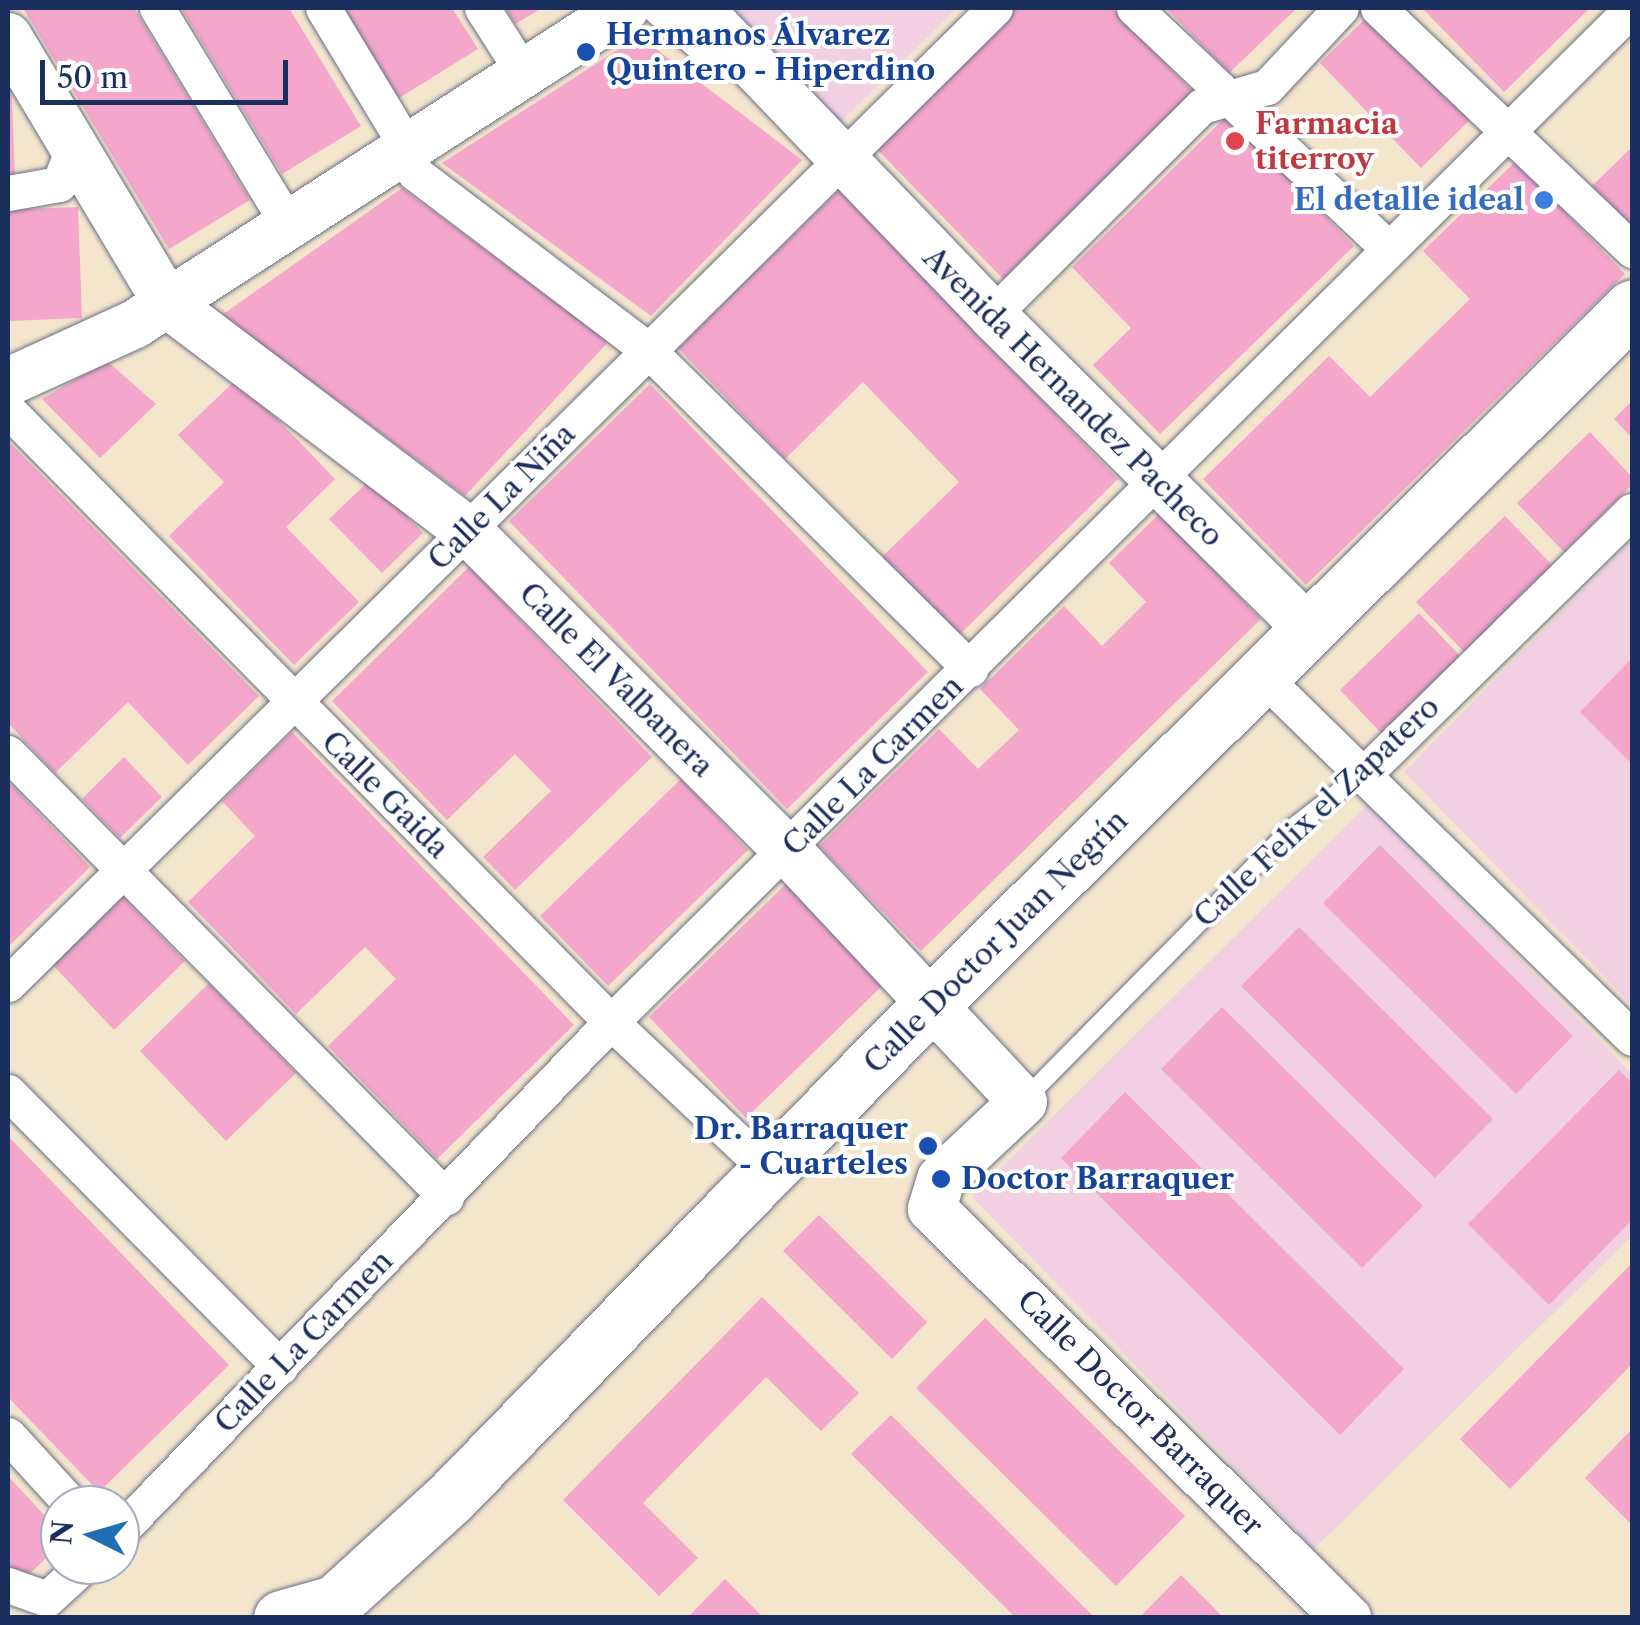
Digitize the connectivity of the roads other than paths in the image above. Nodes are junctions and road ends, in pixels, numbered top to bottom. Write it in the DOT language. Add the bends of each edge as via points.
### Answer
graph roads {
  1 [pos="157,8"];
  2 [pos="323,8"];
  3 [pos="482,8"];
  4 [pos="625,8"];
  5 [pos="660,8"];
  6 [pos="698,8"];
  7 [pos="995,8"];
  8 [pos="1134,8"];
  9 [pos="1341,8"];
  10 [pos="1378,8"];
  11 [pos="1632,8"];
  12 [pos="11,50"];
  13 [pos="524,74"];
  14 [pos="1228,95"];
  15 [pos="1505,130"];
  16 [pos="74,146"];
  17 [pos="408,149"];
  18 [pos="841,161"];
  19 [pos="8,193"];
  20 [pos="289,226"];
  21 [pos="1386,246"];
  22 [pos="1632,250"];
  23 [pos="168,304"];
  24 [pos="1632,308"];
  25 [pos="992,316"];
  26 [pos="647,349"];
  27 [pos="8,382"];
  28 [pos="8,410"];
  29 [pos="1155,480"];
  30 [pos="1632,511"];
  31 [pos="469,532"];
  32 [pos="1308,629"];
  33 [pos="970,670"];
  34 [pos="1263,676"];
  35 [pos="294,704"];
  36 [pos="8,753"];
  37 [pos="1367,771"];
  38 [pos="788,852"];
  39 [pos="126,870"];
  40 [pos="8,984"];
  41 [pos="933,1003"];
  42 [pos="612,1022"];
  43 [pos="1632,1038"];
  44 [pos="8,1092"];
  45 [pos="1023,1102"];
  46 [pos="770,1172"];
  47 [pos="446,1197"];
  48 [pos="932,1208"];
  49 [pos="280,1367"];
  50 [pos="8,1435"];
  51 [pos="54,1485"];
  52 [pos="140,1510"];
  53 [pos="8,1585"];
  54 [pos="62,1585"];
  55 [pos="328,1610"];
  56 [pos="281,1618"];
  57 [pos="1347,1618"];
  1 -- 20 [label="street"];
  2 -- 17 [label="street"];
  3 -- 13 [label="street"];
  4 -- 13 [label="street"];
  5 -- 18 [label="street, Avenida Hernandez Pacheco"];
  6 -- 18 [label="street, Avenida Hernandez Pacheco"];
  7 -- 18 [label="street, Calle La Niña"];
  8 -- 14 [label="street"];
  9 -- 14 [label="street" via="1268,88"];
  10 -- 15 [label="street"];
  11 -- 15 [label="street, Calle La Carmen"];
  12 -- 16 [label="street"];
  13 -- 17 [label="street"];
  14 -- 21 [label="street"];
  14 -- 25 [label="street" via="1202,106"];
  15 -- 21 [label="street, Calle La Carmen"];
  15 -- 22 [label="street"];
  16 -- 19 [label="street" via="59,184"];
  16 -- 23 [label="street"];
  17 -- 20 [label="street"];
  17 -- 26 [label="street" via="414,173"];
  18 -- 25 [label="street, Avenida Hernandez Pacheco"];
  18 -- 26 [label="street, Calle La Niña"];
  20 -- 23 [label="street"];
  21 -- 29 [label="street, Calle La Carmen"];
  23 -- 27 [label="street"];
  23 -- 31 [label="street, Calle El Valbanera"];
  24 -- 32 [label="main road, Calle Doctor Juan Negrín"];
  25 -- 29 [label="street, Avenida Hernandez Pacheco"];
  26 -- 31 [label="street, Calle La Niña"];
  26 -- 33 [label="street"];
  28 -- 35 [label="street, Calle Gaida"];
  29 -- 32 [label="street, Avenida Hernandez Pacheco"];
  29 -- 33 [label="street, Calle La Carmen"];
  30 -- 37 [label="street, Calle Felix el Zapatero"];
  31 -- 35 [label="street, Calle La Niña"];
  31 -- 38 [label="street, Calle El Valbanera"];
  32 -- 34 [label="main road, Calle Doctor Juan Negrín"];
  33 -- 38 [label="street, Calle La Carmen"];
  34 -- 37 [label="street"];
  34 -- 41 [label="main road, Calle Doctor Juan Negrín"];
  35 -- 39 [label="street, Calle La Niña"];
  35 -- 42 [label="street, Calle Gaida"];
  36 -- 39 [label="street"];
  37 -- 43 [label="street"];
  37 -- 45 [label="lane, Calle Felix el Zapatero" via="1291,828"];
  38 -- 41 [label="street, Calle El Valbanera"];
  38 -- 42 [label="street, Calle La Carmen"];
  39 -- 40 [label="street, Calle La Niña"];
  39 -- 47 [label="street"];
  41 -- 45 [label="street, Calle El Valbanera"];
  41 -- 46 [label="main road, Calle Doctor Juan Negrín"];
  42 -- 46 [label="street, Calle Gaida"];
  42 -- 47 [label="street, Calle La Carmen"];
  44 -- 49 [label="street"];
  45 -- 48 [label="street, Calle Felix el Zapatero" via="940,1179"];
  46 -- 55 [label="main road, Calle Doctor Juan Negrín" via="451,1497"];
  47 -- 49 [label="street, Calle La Carmen"];
  48 -- 57 [label="street, Calle Doctor Barraquer"];
  49 -- 52 [label="street, Calle La Carmen"];
  50 -- 51 [label="street"];
  53 -- 54 [label="street" via="47,1599"];
  55 -- 56 [label="main road"];
}
